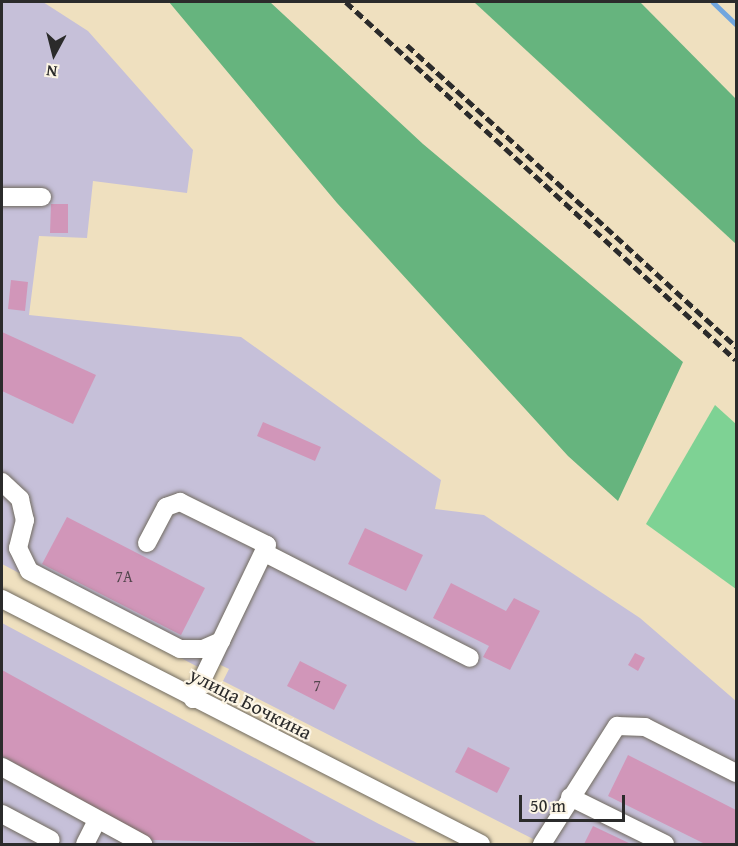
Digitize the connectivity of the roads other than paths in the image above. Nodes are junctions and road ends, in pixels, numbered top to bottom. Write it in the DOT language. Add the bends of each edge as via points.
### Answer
graph roads {
  1 [pos="2,197"];
  2 [pos="42,197"];
  3 [pos="2,482"];
  4 [pos="147,543"];
  5 [pos="265,554"];
  6 [pos="2,599"];
  7 [pos="221,641"];
  8 [pos="470,658"];
  9 [pos="193,699"];
  10 [pos="2,767"];
  11 [pos="736,773"];
  12 [pos="570,796"];
  13 [pos="2,814"];
  14 [pos="98,820"];
  15 [pos="51,840"];
  16 [pos="134,842"];
  17 [pos="85,844"];
  18 [pos="481,844"];
  19 [pos="542,844"];
  20 [pos="665,844"];
  1 -- 2 [label="street"];
  3 -- 7 [label="street" via="20,499 25,520 18,548 29,570 180,649 192,651"];
  4 -- 5 [label="street" via="166,507 180,502 262,538"];
  5 -- 7 [label="street"];
  5 -- 8 [label="street"];
  6 -- 9 [label="street, улица Бочкина"];
  7 -- 9 [label="street"];
  9 -- 18 [label="street, улица Бочкина"];
  10 -- 14 [label="street"];
  11 -- 12 [label="street" via="626,723 608,735"];
  12 -- 19 [label="street"];
  12 -- 20 [label="street"];
  13 -- 15 [label="street"];
  14 -- 16 [label="street"];
  14 -- 17 [label="street"];
}
